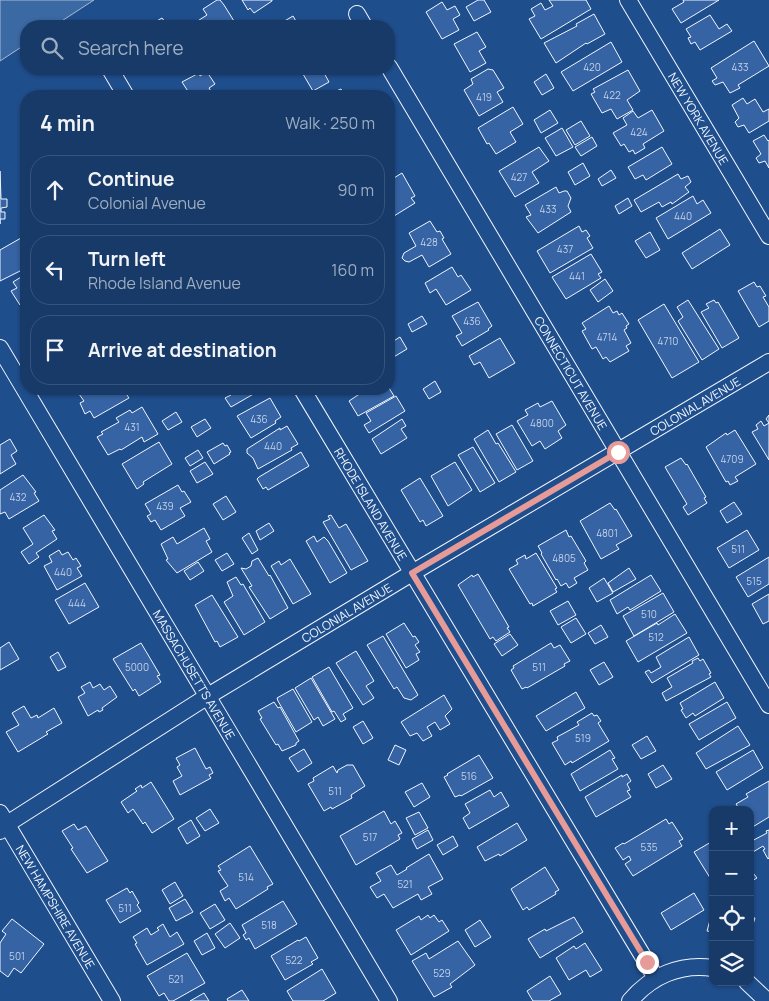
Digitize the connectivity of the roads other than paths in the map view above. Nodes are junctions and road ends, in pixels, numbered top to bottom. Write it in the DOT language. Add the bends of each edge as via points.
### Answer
graph roads {
  1 [pos="628,0"];
  2 [pos="114,75"];
  3 [pos="394,75"];
  4 [pos="122,90"];
  5 [pos="769,236"];
  6 [pos="0,348"];
  7 [pos="769,362"];
  8 [pos="20,381"];
  9 [pos="28,395"];
  10 [pos="306,395"];
  11 [pos="618,452"];
  12 [pos="412,573"];
  13 [pos="208,696"];
  14 [pos="769,705"];
  15 [pos="2,823"];
  16 [pos="709,968"];
  17 [pos="656,978"];
  18 [pos="751,986"];
  19 [pos="112,1001"];
  20 [pos="389,1001"];
  21 [pos="630,1001"];
  22 [pos="766,1001"];
  1 -- 5 [label="street, NEW YORK AVENUE"];
  2 -- 4 [label="street"];
  3 -- 11 [label="street, CONNECTICUT AVENUE"];
  6 -- 8 [label="street, MASSACHUSETTS AVENUE"];
  7 -- 11 [label="street, COLONIAL AVENUE"];
  9 -- 13 [label="street, MASSACHUSETTS AVENUE"];
  10 -- 12 [label="street, RHODE ISLAND AVENUE"];
  11 -- 12 [label="street, COLONIAL AVENUE"];
  11 -- 14 [label="street, CONNECTICUT AVENUE"];
  12 -- 13 [label="street, COLONIAL AVENUE"];
  12 -- 17 [label="street, RHODE ISLAND AVENUE"];
  13 -- 15 [label="street, COLONIAL AVENUE"];
  13 -- 20 [label="street, MASSACHUSETTS AVENUE"];
  15 -- 19 [label="street, NEW HAMPSHIRE AVENUE"];
  16 -- 17 [label="street" via="688,967"];
  17 -- 21 [label="street"];
  18 -- 22 [label="street"];
}
